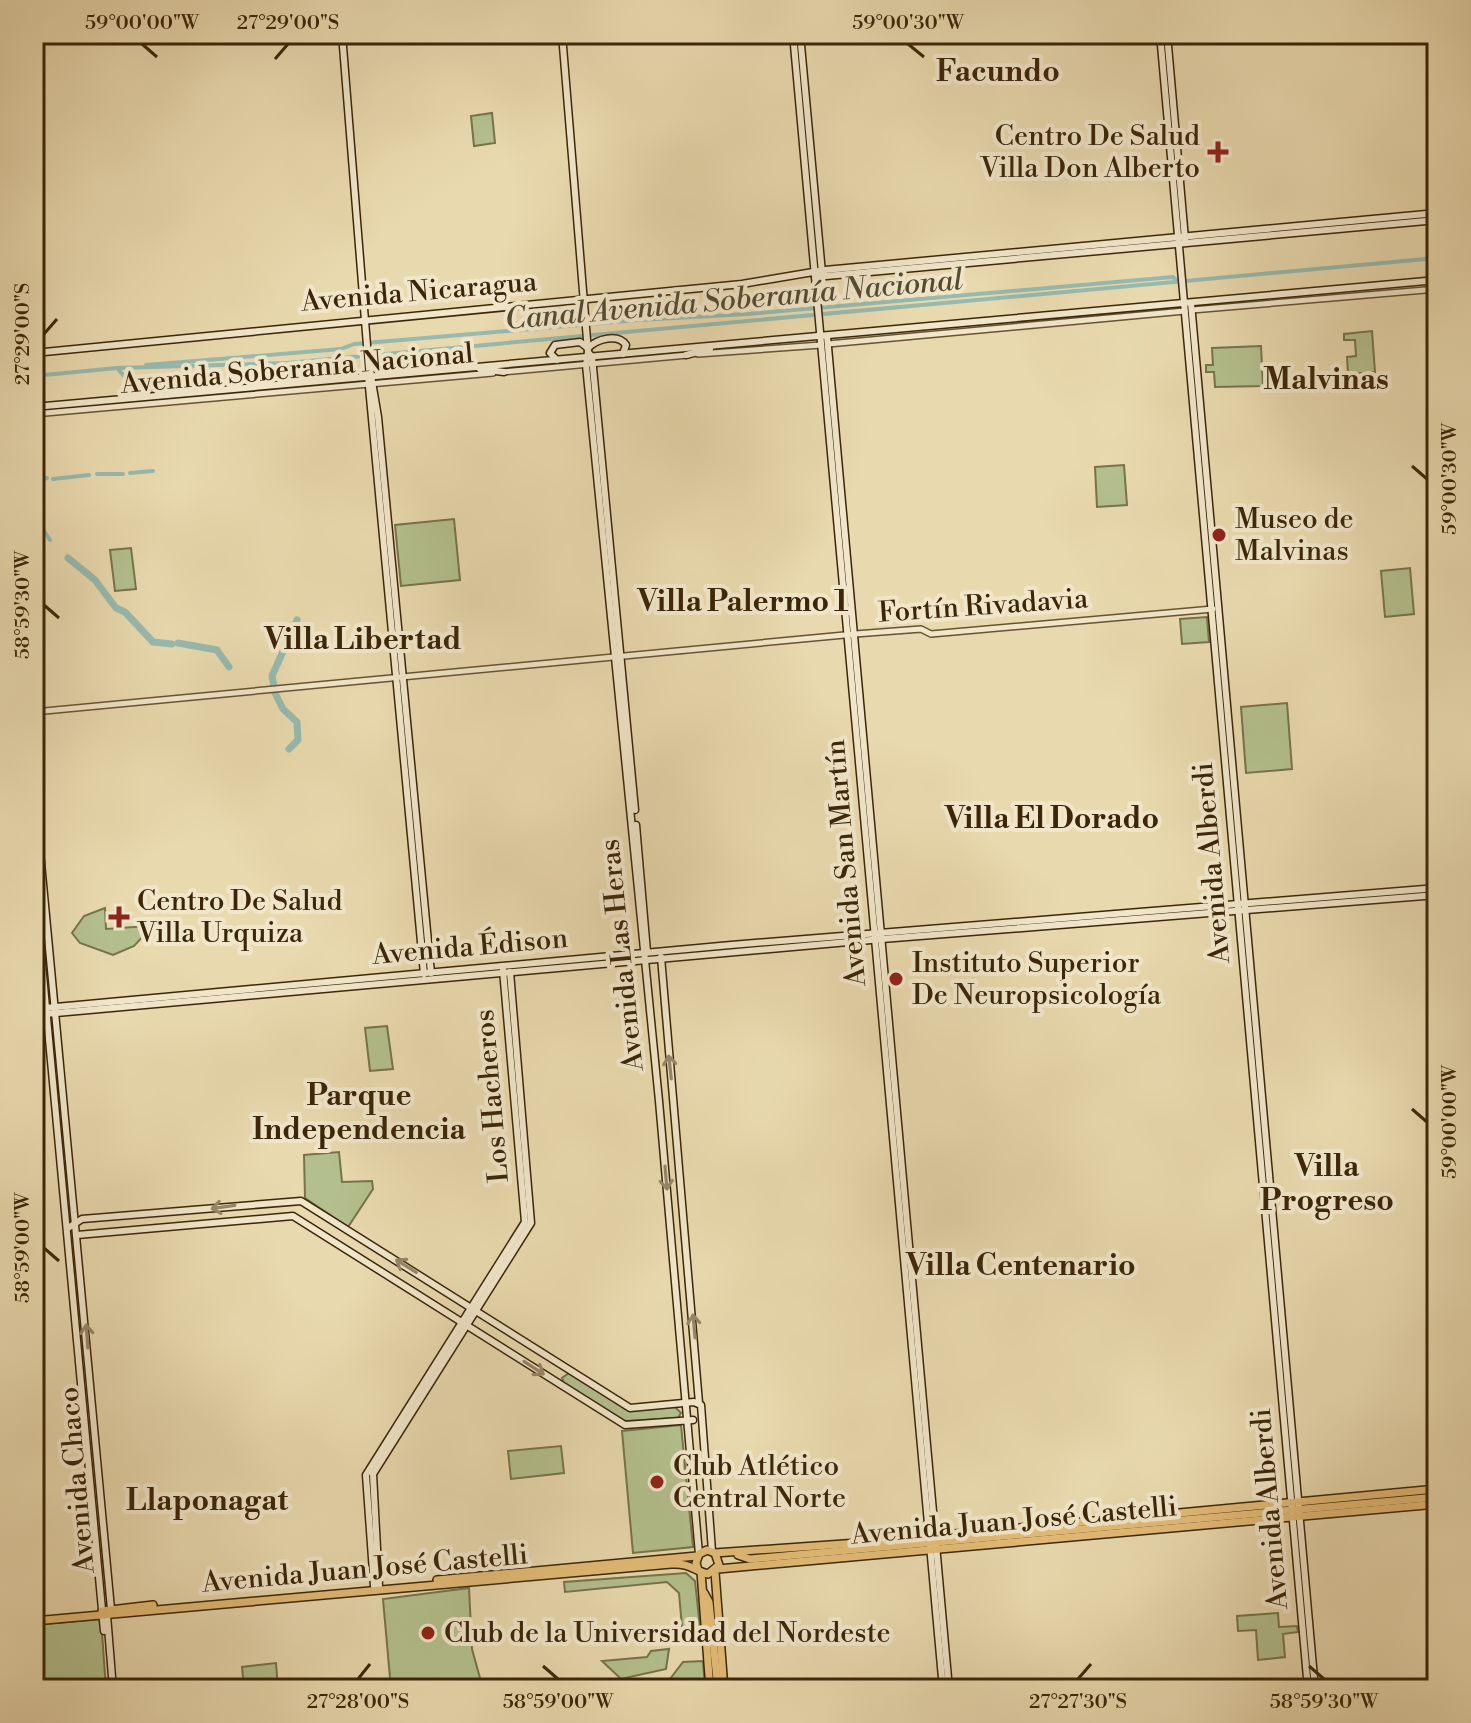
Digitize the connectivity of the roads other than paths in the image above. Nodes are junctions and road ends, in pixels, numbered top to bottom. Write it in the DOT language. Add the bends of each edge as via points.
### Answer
graph roads {
  1 [pos="342,34"];
  2 [pos="562,34"];
  3 [pos="793,34"];
  4 [pos="800,34"];
  5 [pos="1160,34"];
  6 [pos="1167,34"];
  7 [pos="1437,213"];
  8 [pos="1437,220"];
  9 [pos="1181,242"];
  10 [pos="816,274"];
  11 [pos="1437,280"];
  12 [pos="1437,289"];
  13 [pos="587,298"];
  14 [pos="1187,302"];
  15 [pos="366,319"];
  16 [pos="824,340"];
  17 [pos="726,345"];
  18 [pos="34,353"];
  19 [pos="623,354"];
  20 [pos="589,355"];
  21 [pos="686,355"];
  22 [pos="558,360"];
  23 [pos="467,368"];
  24 [pos="504,372"];
  25 [pos="370,379"];
  26 [pos="34,407"];
  27 [pos="34,414"];
  28 [pos="1215,608"];
  29 [pos="855,634"];
  30 [pos="847,635"];
  31 [pos="618,656"];
  32 [pos="399,677"];
  33 [pos="34,712"];
  34 [pos="34,788"];
  35 [pos="34,878"];
  36 [pos="1437,888"];
  37 [pos="1437,895"];
  38 [pos="1242,906"];
  39 [pos="878,936"];
  40 [pos="660,951"];
  41 [pos="645,952"];
  42 [pos="661,960"];
  43 [pos="645,961"];
  44 [pos="506,970"];
  45 [pos="428,977"];
  46 [pos="34,1009"];
  47 [pos="51,1011"];
  48 [pos="34,1015"];
  49 [pos="76,1220"];
  50 [pos="68,1228"];
  51 [pos="78,1235"];
  52 [pos="474,1310"];
  53 [pos="466,1324"];
  54 [pos="701,1405"];
  55 [pos="690,1412"];
  56 [pos="1437,1489"];
  57 [pos="1437,1497"];
  58 [pos="1437,1504"];
  59 [pos="1296,1510"];
  60 [pos="933,1542"];
  61 [pos="714,1552"];
  62 [pos="732,1554"];
  63 [pos="698,1555"];
  64 [pos="750,1559"];
  65 [pos="732,1567"];
  66 [pos="716,1570"];
  67 [pos="700,1571"];
  68 [pos="377,1587"];
  69 [pos="702,1588"];
  70 [pos="715,1588"];
  71 [pos="709,1602"];
  72 [pos="106,1612"];
  73 [pos="34,1619"];
  74 [pos="111,1689"];
  75 [pos="710,1689"];
  76 [pos="718,1689"];
  77 [pos="724,1689"];
  78 [pos="946,1689"];
  79 [pos="1308,1689"];
  80 [pos="1315,1689"];
  1 -- 15 [label="main road"];
  2 -- 13 [label="main road, Avenida Las Heras"];
  3 -- 10 [label="main road, Avenida San Martín"];
  4 -- 10 [label="main road, Avenida San Martín"];
  5 -- 9 [label="main road, Avenida Alberdi"];
  6 -- 9 [label="main road, Avenida Alberdi"];
  7 -- 9 [label="main road"];
  8 -- 9 [label="main road"];
  9 -- 10 [label="main road, Avenida Nicaragua"];
  9 -- 14 [label="main road, Avenida Alberdi"];
  10 -- 13 [label="main road, Avenida Nicaragua"];
  10 -- 16 [label="main road, Avenida San Martín"];
  11 -- 14 [label="main road, Avenida Soberanía Nacional"];
  12 -- 14 [label="street"];
  13 -- 15 [label="main road, Avenida Nicaragua"];
  13 -- 20 [label="main road, Avenida Las Heras"];
  14 -- 16 [label="main road, Avenida Soberanía Nacional"];
  14 -- 28 [label="main road, Avenida Alberdi"];
  15 -- 18 [label="main road, Avenida Nicaragua"];
  15 -- 25 [label="main road"];
  16 -- 17 [label="main road, Avenida Soberanía Nacional"];
  16 -- 21 [label="street, Avenida Soberanía Nacional"];
  16 -- 29 [label="main road, Avenida San Martín"];
  16 -- 30 [label="main road, Avenida San Martín"];
  17 -- 19 [label="main road, Avenida Soberanía Nacional"];
  17 -- 21 [label="main road"];
  19 -- 20 [label="main road, Avenida Soberanía Nacional"];
  19 -- 20 [label="main road" via="626,345 620,339 597,341"];
  20 -- 21 [label="street, Avenida Soberanía Nacional"];
  20 -- 22 [label="main road, Avenida Soberanía Nacional"];
  20 -- 22 [label="main road" via="580,342 555,345 550,353"];
  20 -- 24 [label="street, Avenida Soberanía Nacional"];
  20 -- 31 [label="main road, Avenida Las Heras"];
  22 -- 23 [label="main road, Avenida Soberanía Nacional"];
  23 -- 24 [label="main road"];
  23 -- 25 [label="main road, Avenida Soberanía Nacional"];
  24 -- 25 [label="street, Avenida Soberanía Nacional"];
  25 -- 26 [label="main road, Avenida Soberanía Nacional"];
  25 -- 27 [label="street, Avenida Soberanía Nacional"];
  25 -- 32 [label="main road"];
  28 -- 29 [label="street, Fortín Rivadavia" via="931,634 921,629"];
  28 -- 38 [label="main road, Avenida Alberdi"];
  29 -- 30 [label="street, Fortín Rivadavia"];
  29 -- 39 [label="main road, Avenida San Martín"];
  30 -- 31 [label="street, Fortín Rivadavia"];
  30 -- 39 [label="main road, Avenida San Martín"];
  31 -- 32 [label="street, Fortín Rivadavia"];
  31 -- 41 [label="main road, Avenida Las Heras"];
  32 -- 33 [label="street, Fortín Rivadavia"];
  32 -- 45 [label="main road"];
  34 -- 47 [label="main road, Avenida Chaco"];
  35 -- 47 [label="main road, Avenida Chaco"];
  36 -- 38 [label="main road"];
  37 -- 38 [label="main road"];
  38 -- 39 [label="main road, Avenida Édison"];
  38 -- 59 [label="main road, Avenida Alberdi"];
  39 -- 40 [label="main road, Avenida Édison"];
  39 -- 42 [label="main road, Avenida Édison"];
  39 -- 60 [label="main road, Avenida San Martín"];
  40 -- 41 [label="main road, Avenida Édison"];
  40 -- 42 [label="main road, Avenida Las Heras"];
  41 -- 43 [label="main road, Avenida Las Heras"];
  41 -- 44 [label="main road, Avenida Édison"];
  42 -- 43 [label="main road, Avenida Édison"];
  54 -- 42 [label="main road, Avenida Las Heras, one-way"];
  43 -- 44 [label="main road, Avenida Édison"];
  43 -- 55 [label="main road, Avenida Las Heras, one-way"];
  44 -- 45 [label="main road, Avenida Édison"];
  44 -- 52 [label="main road, Los Hacheros" via="528,1222"];
  45 -- 47 [label="main road, Avenida Édison"];
  46 -- 47 [label="main road, Avenida Édison"];
  47 -- 48 [label="main road, Avenida Édison"];
  47 -- 49 [label="main road, Avenida Chaco"];
  47 -- 50 [label="main road, Avenida Chaco"];
  49 -- 50 [label="main road"];
  49 -- 51 [label="main road, Avenida Chaco"];
  52 -- 49 [label="main road, one-way" via="301,1201"];
  50 -- 51 [label="main road"];
  50 -- 72 [label="main road, Avenida Chaco"];
  51 -- 53 [label="main road" via="293,1216"];
  72 -- 51 [label="main road, Avenida Chaco, one-way"];
  52 -- 53 [label="main road"];
  52 -- 55 [label="main road" via="630,1408"];
  53 -- 55 [label="main road, one-way" via="625,1425"];
  53 -- 68 [label="main road" via="372,1478"];
  54 -- 55 [label="main road, Avenida Las Heras"];
  54 -- 55 [label="main road"];
  55 -- 61 [label="main road, Avenida Las Heras"];
  55 -- 63 [label="main road, Avenida Las Heras"];
  56 -- 59 [label="main road"];
  57 -- 59 [label="main road"];
  58 -- 59 [label="main road"];
  59 -- 60 [label="main road, Avenida Juan José Castelli"];
  59 -- 79 [label="main road, Avenida Alberdi"];
  59 -- 80 [label="main road, Avenida Alberdi"];
  60 -- 62 [label="main road, Avenida Juan José Castelli"];
  60 -- 64 [label="main road, Avenida Juan José Castelli"];
  60 -- 65 [label="main road, Avenida Juan José Castelli"];
  60 -- 78 [label="main road, Avenida San Martín"];
  61 -- 62 [label="main road, Avenida Juan José Castelli"];
  61 -- 63 [label="main road, Avenida Juan José Castelli"];
  61 -- 66 [label="main road" via="720,1560"];
  62 -- 64 [label="main road, Avenida Juan José Castelli"];
  63 -- 67 [label="main road"];
  63 -- 68 [label="main road, Avenida Juan José Castelli"];
  64 -- 65 [label="main road, Avenida Juan José Castelli"];
  65 -- 66 [label="main road, Avenida Juan José Castelli"];
  66 -- 67 [label="main road, Avenida Juan José Castelli"];
  66 -- 70 [label="main road"];
  67 -- 68 [label="main road, Avenida Juan José Castelli" via="687,1563"];
  67 -- 69 [label="main road"];
  68 -- 72 [label="main road, Avenida Juan José Castelli"];
  69 -- 71 [label="main road"];
  69 -- 75 [label="main road"];
  70 -- 71 [label="main road"];
  70 -- 77 [label="main road"];
  71 -- 76 [label="main road"];
  72 -- 73 [label="main road, Avenida Juan José Castelli"];
  72 -- 74 [label="main road, Avenida Chaco"];
}
